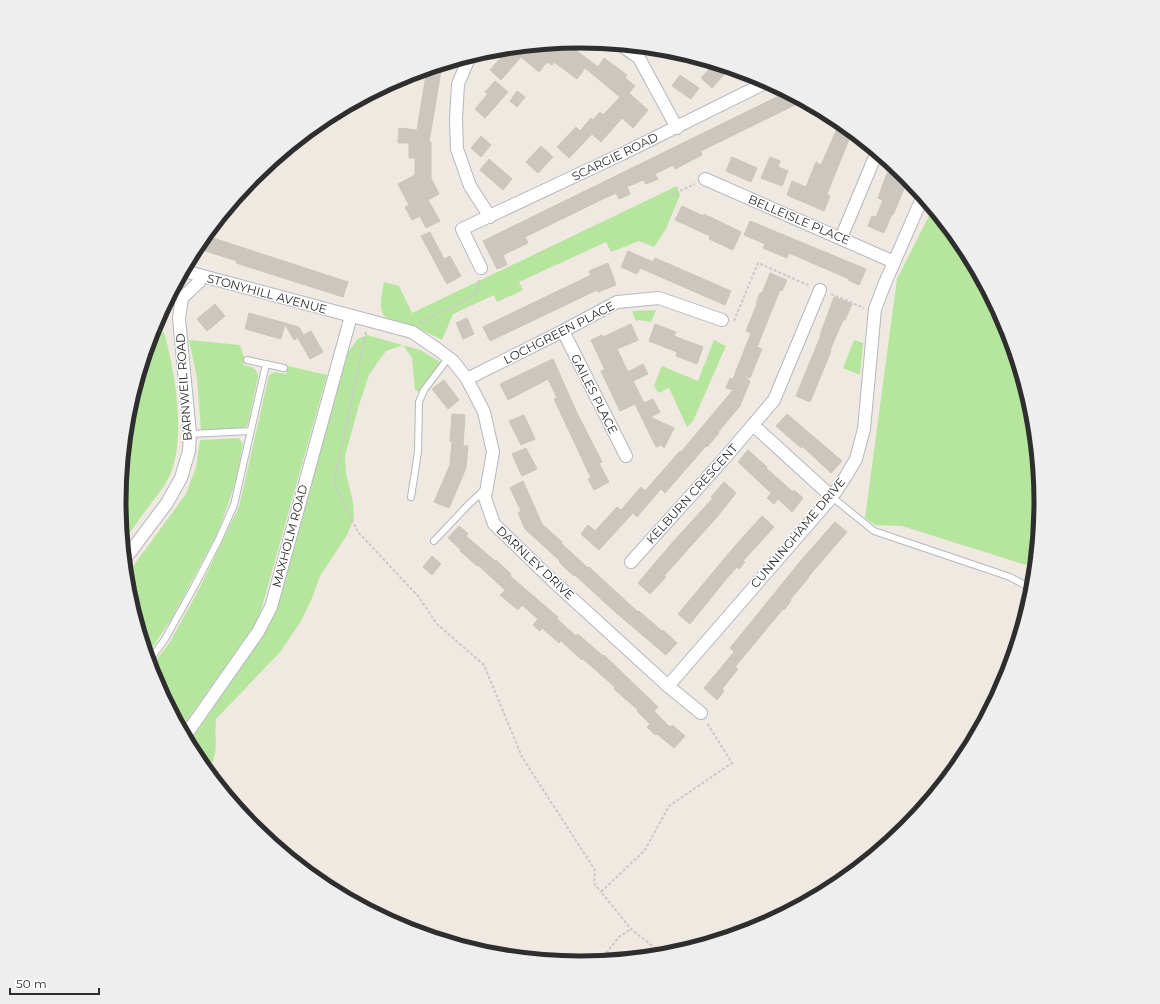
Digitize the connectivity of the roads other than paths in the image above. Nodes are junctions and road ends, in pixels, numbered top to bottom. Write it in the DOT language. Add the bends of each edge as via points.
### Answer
graph roads {
  1 [pos="630,51"];
  2 [pos="467,62"];
  3 [pos="760,86"];
  4 [pos="677,128"];
  5 [pos="875,157"];
  6 [pos="705,179"];
  7 [pos="920,202"];
  8 [pos="490,217"];
  9 [pos="841,238"];
  10 [pos="894,262"];
  11 [pos="481,268"];
  12 [pos="189,272"];
  13 [pos="201,276"];
  14 [pos="820,290"];
  15 [pos="177,296"];
  16 [pos="351,316"];
  17 [pos="722,320"];
  18 [pos="563,331"];
  19 [pos="449,357"];
  20 [pos="247,360"];
  21 [pos="266,364"];
  22 [pos="284,368"];
  23 [pos="467,379"];
  24 [pos="752,425"];
  25 [pos="250,432"];
  26 [pos="190,434"];
  27 [pos="626,456"];
  28 [pos="487,487"];
  29 [pos="410,497"];
  30 [pos="832,497"];
  31 [pos="434,541"];
  32 [pos="129,553"];
  33 [pos="631,562"];
  34 [pos="1026,586"];
  35 [pos="153,655"];
  36 [pos="668,686"];
  37 [pos="702,713"];
  38 [pos="188,731"];
  1 -- 4 [label="street" via="639,58"];
  2 -- 8 [label="street" via="458,84 457,149 470,186"];
  3 -- 4 [label="street, SCARGIE ROAD"];
  4 -- 8 [label="street, SCARGIE ROAD"];
  5 -- 9 [label="street"];
  6 -- 9 [label="street, BELLEISLE PLACE"];
  7 -- 10 [label="street, CUNNINGHAME DRIVE"];
  8 -- 11 [label="street, SCARGIE ROAD" via="462,229"];
  9 -- 10 [label="street, BELLEISLE PLACE"];
  10 -- 30 [label="street, CUNNINGHAME DRIVE" via="875,313 864,429 856,459"];
  12 -- 13 [label="street, STONYHILL AVENUE"];
  13 -- 15 [label="street, BARNWEIL ROAD" via="199,282"];
  13 -- 16 [label="street, STONYHILL AVENUE"];
  14 -- 24 [label="street, KELBURN CRESCENT" via="774,400"];
  15 -- 26 [label="street, BARNWEIL ROAD"];
  16 -- 19 [label="street, DARNLEY DRIVE" via="412,332"];
  16 -- 38 [label="street, MAXHOLM ROAD" via="271,607 258,632"];
  17 -- 18 [label="street, LOCHGREEN PLACE" via="659,298 616,302"];
  18 -- 23 [label="street, LOCHGREEN PLACE"];
  18 -- 27 [label="street, GAILES PLACE"];
  19 -- 23 [label="street, DARNLEY DRIVE"];
  19 -- 29 [label="lane" via="424,390 419,402 418,452"];
  20 -- 21 [label="lane"];
  21 -- 22 [label="lane"];
  21 -- 25 [label="lane"];
  23 -- 28 [label="street, DARNLEY DRIVE" via="484,412 493,452"];
  24 -- 30 [label="street"];
  24 -- 33 [label="street, KELBURN CRESCENT"];
  25 -- 26 [label="lane"];
  25 -- 35 [label="lane" via="234,505 194,587"];
  26 -- 32 [label="street, BARNWEIL ROAD" via="181,478 167,503"];
  28 -- 31 [label="lane"];
  28 -- 36 [label="street, DARNLEY DRIVE" via="485,498 494,524"];
  30 -- 34 [label="lane" via="874,531 1010,577"];
  30 -- 36 [label="street, CUNNINGHAME DRIVE"];
  36 -- 37 [label="street, DARNLEY DRIVE"];
}
